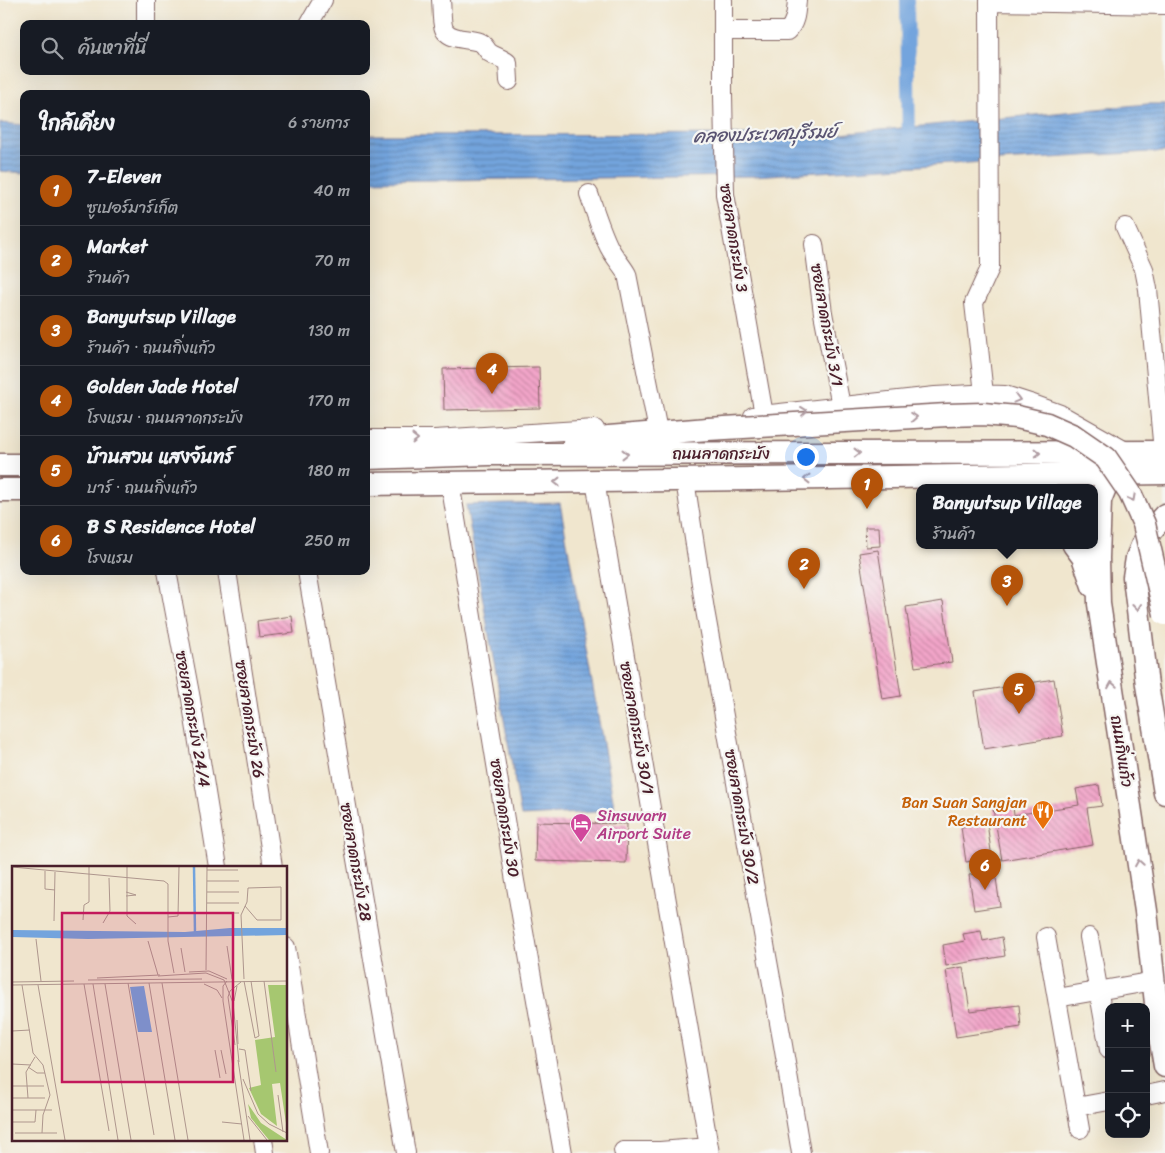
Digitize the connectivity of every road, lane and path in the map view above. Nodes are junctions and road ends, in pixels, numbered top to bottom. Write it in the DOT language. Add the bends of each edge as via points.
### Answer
graph roads {
  1 [pos="146,0"];
  2 [pos="323,0"];
  3 [pos="441,0"];
  4 [pos="723,0"];
  5 [pos="797,0"];
  6 [pos="989,1"];
  7 [pos="1165,5"];
  8 [pos="146,20"];
  9 [pos="311,20"];
  10 [pos="723,31"];
  11 [pos="509,81"];
  12 [pos="589,194"];
  13 [pos="1125,227"];
  14 [pos="814,244"];
  15 [pos="984,394"];
  16 [pos="842,406"];
  17 [pos="764,415"];
  18 [pos="657,426"];
  19 [pos="370,439"];
  20 [pos="1135,453"];
  21 [pos="489,454"];
  22 [pos="370,458"];
  23 [pos="1164,459"];
  24 [pos="20,465"];
  25 [pos="0,466"];
  26 [pos="1111,473"];
  27 [pos="908,477"];
  28 [pos="685,480"];
  29 [pos="595,481"];
  30 [pos="450,482"];
  31 [pos="370,484"];
  32 [pos="946,484"];
  33 [pos="0,490"];
  34 [pos="20,490"];
  35 [pos="1165,515"];
  36 [pos="1077,549"];
  37 [pos="168,575"];
  38 [pos="228,575"];
  39 [pos="308,575"];
  40 [pos="1134,577"];
  41 [pos="1099,581"];
  42 [pos="1099,604"];
  43 [pos="1165,614"];
  44 [pos="1165,793"];
  45 [pos="218,866"];
  46 [pos="274,866"];
  47 [pos="1046,937"];
  48 [pos="1089,937"];
  49 [pos="288,959"];
  50 [pos="1159,981"];
  51 [pos="1098,990"];
  52 [pos="1057,998"];
  53 [pos="1109,1048"];
  54 [pos="1165,1066"];
  55 [pos="1165,1092"];
  56 [pos="1150,1094"];
  57 [pos="1105,1102"];
  58 [pos="1076,1107"];
  59 [pos="1080,1129"];
  60 [pos="263,1140"];
  61 [pos="709,1150"];
  62 [pos="623,1151"];
  63 [pos="265,1153"];
  64 [pos="319,1153"];
  65 [pos="406,1153"];
  66 [pos="563,1153"];
  67 [pos="801,1153"];
  1 -- 8 [label="street"];
  2 -- 9 [label="street"];
  3 -- 11 [label="street" via="445,31 454,37 479,42 508,62"];
  4 -- 10 [label="street, ซอยลาดกระบัง 3"];
  5 -- 10 [label="street" via="793,23 787,31"];
  6 -- 7 [label="street"];
  6 -- 15 [label="street" via="990,268 974,303"];
  10 -- 17 [label="street, ซอยลาดกระบัง 3" via="725,194"];
  12 -- 18 [label="street" via="609,247 627,274"];
  13 -- 23 [label="street" via="1144,269 1148,289"];
  14 -- 16 [label="street, ซอยลาดกระบัง 3/1" via="823,313"];
  15 -- 16 [label="street"];
  15 -- 20 [label="street, one-way" via="1030,402"];
  17 -- 16 [label="street, one-way"];
  17 -- 18 [label="street"];
  19 -- 18 [label="street, one-way" via="435,440"];
  21 -- 20 [label="main road, ถนนลาดกระบัง, one-way"];
  20 -- 23 [label="main road, ถนนลาดกระบัง"];
  20 -- 26 [label="main road"];
  21 -- 22 [label="main road, ถนนลาดกระบัง"];
  21 -- 43 [label="main road, one-way, bridge" via="609,437 947,415 1017,417 1047,424 1074,436 1106,458 1130,493 1144,524"];
  23 -- 26 [label="main road, ถนนลาดกระบัง"];
  24 -- 25 [label="main road"];
  26 -- 27 [label="main road, ถนนลาดกระบัง"];
  26 -- 41 [label="main road, ถนนกิ่งแก้ว" via="1100,500"];
  27 -- 28 [label="main road, ถนนลาดกระบัง, one-way"];
  27 -- 32 [label="main road"];
  28 -- 29 [label="main road, ถนนลาดกระบัง"];
  28 -- 67 [label="street, ซอยลาดกระบัง 30/2"];
  29 -- 30 [label="main road, ถนนลาดกระบัง, one-way"];
  29 -- 61 [label="street, ซอยลาดกระบัง 30/1"];
  30 -- 31 [label="main road, ถนนลาดกระบัง"];
  30 -- 66 [label="street, ซอยลาดกระบัง 30"];
  33 -- 34 [label="main road"];
  35 -- 40 [label="main road" via="1146,536 1136,558"];
  36 -- 42 [label="main road" via="1083,557"];
  37 -- 45 [label="street, ซอยลาดกระบัง 24/4"];
  38 -- 46 [label="street, ซอยลาดกระบัง 26"];
  39 -- 65 [label="street, ซอยลาดกระบัง 28"];
  40 -- 41 [label="main road"];
  40 -- 44 [label="main road, one-way"];
  41 -- 42 [label="main road, ถนนกิ่งแก้ว"];
  50 -- 42 [label="main road, ถนนกิ่งแก้ว, one-way"];
  47 -- 52 [label="street"];
  48 -- 51 [label="street"];
  49 -- 64 [label="street"];
  50 -- 51 [label="street"];
  50 -- 54 [label="main road" via="1159,1031"];
  51 -- 52 [label="street"];
  51 -- 53 [label="street"];
  52 -- 58 [label="street"];
  55 -- 56 [label="street"];
  57 -- 58 [label="street"];
  58 -- 59 [label="street"];
  60 -- 63 [label="street"];
  61 -- 62 [label="street"];
}
